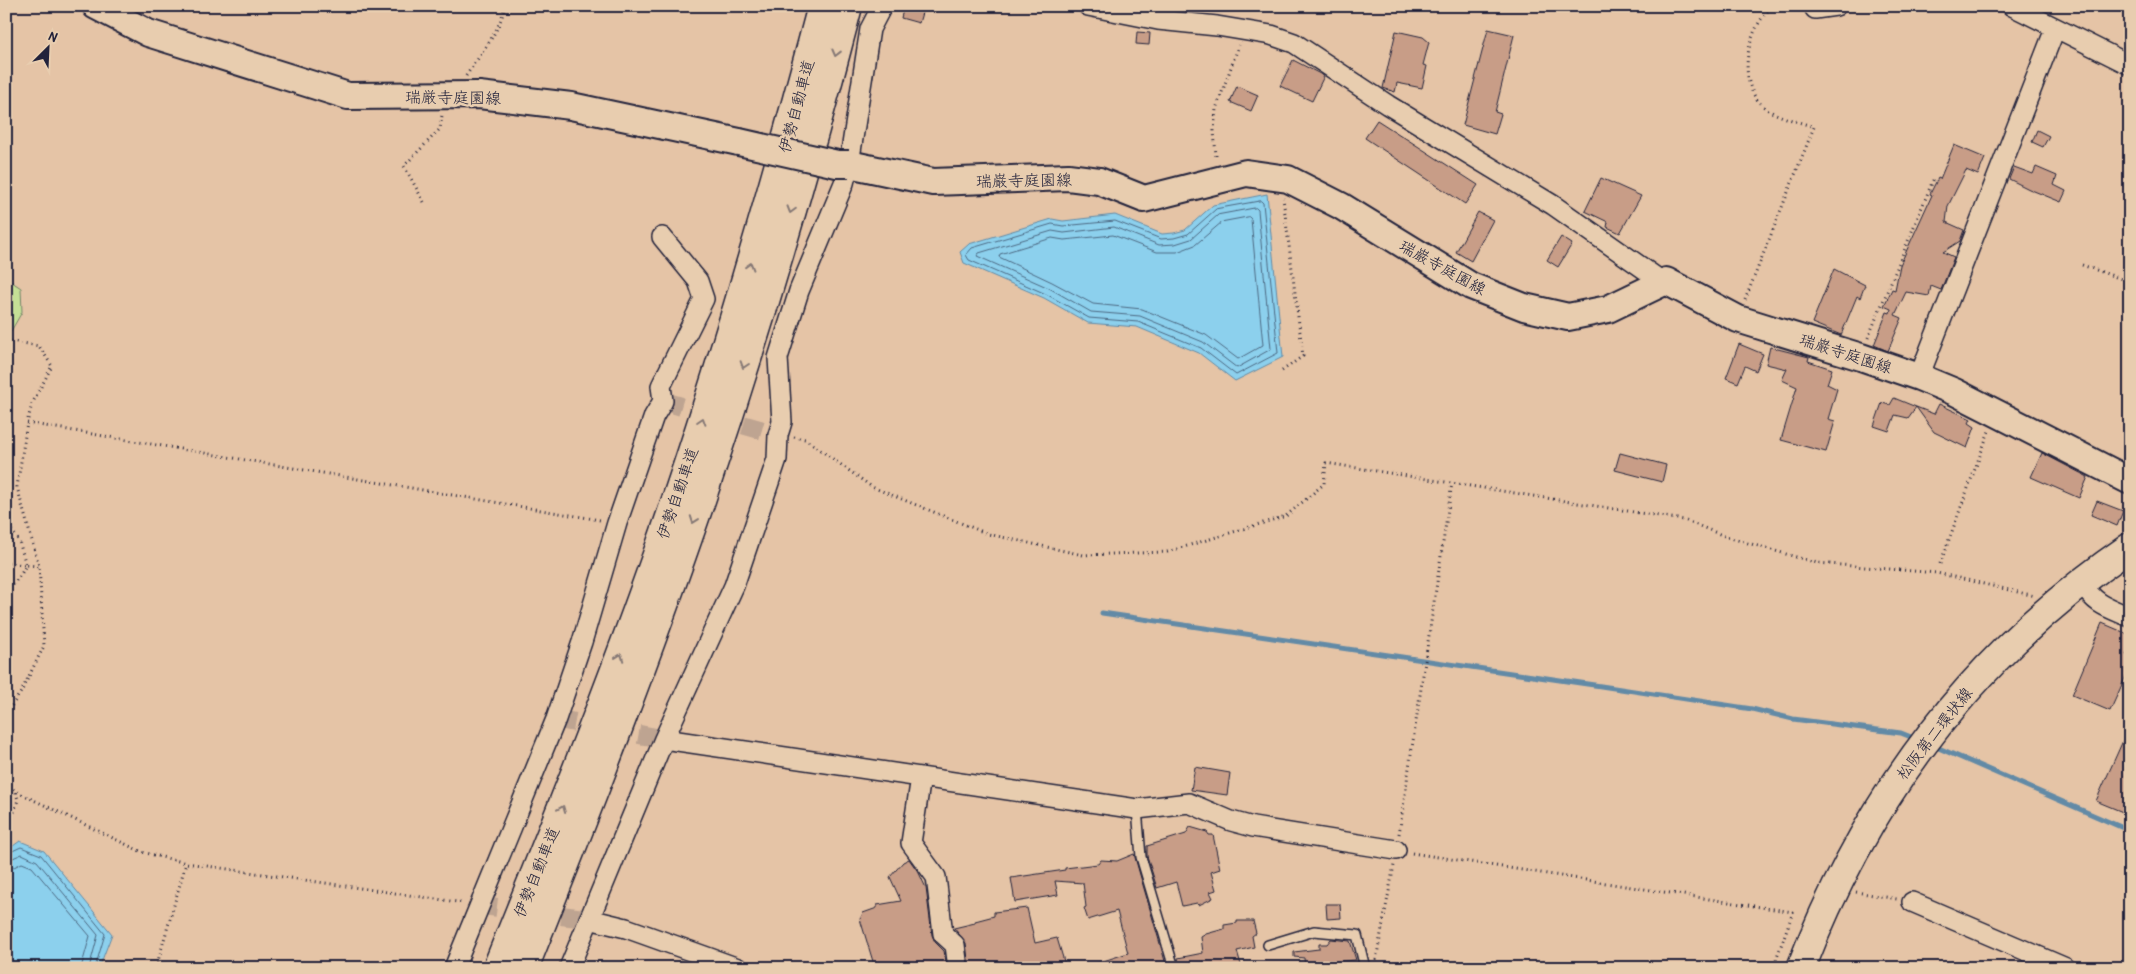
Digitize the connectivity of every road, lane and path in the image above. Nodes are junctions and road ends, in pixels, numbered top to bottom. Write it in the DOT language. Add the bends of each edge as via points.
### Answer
graph roads {
  1 [pos="96,6"];
  2 [pos="822,6"];
  3 [pos="848,6"];
  4 [pos="882,6"];
  5 [pos="1088,6"];
  6 [pos="1773,6"];
  7 [pos="1836,6"];
  8 [pos="2012,6"];
  9 [pos="1815,9"];
  10 [pos="2055,29"];
  11 [pos="1244,30"];
  12 [pos="2130,64"];
  13 [pos="1216,156"];
  14 [pos="849,164"];
  15 [pos="1934,178"];
  16 [pos="1288,179"];
  17 [pos="662,237"];
  18 [pos="2082,265"];
  19 [pos="1666,282"];
  20 [pos="2130,282"];
  21 [pos="1738,319"];
  22 [pos="6,340"];
  23 [pos="1861,358"];
  24 [pos="1282,371"];
  25 [pos="1919,377"];
  26 [pos="1997,412"];
  27 [pos="26,423"];
  28 [pos="778,435"];
  29 [pos="2130,481"];
  30 [pos="1452,483"];
  31 [pos="6,522"];
  32 [pos="617,523"];
  33 [pos="2130,547"];
  34 [pos="6,563"];
  35 [pos="1940,564"];
  36 [pos="26,565"];
  37 [pos="39,566"];
  38 [pos="2081,583"];
  39 [pos="6,592"];
  40 [pos="2057,602"];
  41 [pos="2130,617"];
  42 [pos="6,714"];
  43 [pos="664,739"];
  44 [pos="921,777"];
  45 [pos="6,782"];
  46 [pos="15,791"];
  47 [pos="1136,810"];
  48 [pos="6,815"];
  49 [pos="1396,850"];
  50 [pos="186,863"];
  51 [pos="1837,884"];
  52 [pos="1912,902"];
  53 [pos="478,905"];
  54 [pos="588,919"];
  55 [pos="1268,945"];
  56 [pos="156,968"];
  57 [pos="454,968"];
  58 [pos="497,968"];
  59 [pos="524,968"];
  60 [pos="569,968"];
  61 [pos="738,968"];
  62 [pos="958,968"];
  63 [pos="1174,968"];
  64 [pos="1365,968"];
  65 [pos="1375,968"];
  66 [pos="1773,968"];
  67 [pos="1801,968"];
  68 [pos="2066,968"];
  1 -- 14 [label="main road, 瑞厳寺庭園線, bridge" via="148,33 348,96 479,95 571,106"];
  58 -- 2 [label="main road, 伊勢自動車道, one-way" via="590,736 678,492 767,210"];
  3 -- 59 [label="main road, 伊勢自動車道, one-way" via="790,217 701,500 605,763"];
  4 -- 14 [label="street" via="870,29"];
  5 -- 11 [label="street" via="1158,20"];
  6 -- 21 [label="path" via="1764,13 1750,41 1747,81 1755,98 1765,108 1814,127"];
  7 -- 9 [label="street"];
  8 -- 10 [label="street"];
  10 -- 12 [label="street"];
  10 -- 25 [label="street"];
  11 -- 13 [label="path" via="1216,109"];
  11 -- 19 [label="street" via="1270,34 1294,43 1388,105 1553,205"];
  14 -- 16 [label="main road, 瑞巌寺庭園線" via="933,182 1068,177 1100,181 1144,199 1246,173"];
  14 -- 28 [label="street" via="799,291 778,358 782,422"];
  15 -- 23 [label="path"];
  16 -- 19 [label="main road, 瑞巌寺庭園線" via="1341,206 1471,286 1524,307 1576,315 1608,309"];
  16 -- 24 [label="path" via="1282,189 1303,356"];
  17 -- 32 [label="street" via="698,281 704,299 661,386 663,401 654,416"];
  18 -- 20 [label="path"];
  19 -- 21 [label="main road, 瑞巌寺庭園線"];
  21 -- 23 [label="main road, 瑞巌寺庭園線"];
  22 -- 27 [label="path" via="39,346 52,366"];
  23 -- 25 [label="main road, 瑞巌寺庭園線"];
  25 -- 26 [label="main road, 瑞巌寺庭園線"];
  26 -- 29 [label="main road, 瑞巌寺庭園線"];
  26 -- 35 [label="path"];
  27 -- 32 [label="path"];
  27 -- 37 [label="path" via="17,486"];
  28 -- 30 [label="path" via="805,439 872,487 988,534 1083,555 1167,552 1286,516 1324,484 1326,463"];
  28 -- 43 [label="street" via="776,459 734,586"];
  30 -- 40 [label="path" via="1684,520 1727,537 1817,563 1937,573"];
  30 -- 49 [label="path"];
  31 -- 36 [label="path" via="19,541"];
  32 -- 53 [label="street" via="556,719"];
  33 -- 38 [label="main road, 松阪第二環状線"];
  34 -- 36 [label="path"];
  36 -- 37 [label="path"];
  36 -- 39 [label="path"];
  37 -- 42 [label="path" via="44,646"];
  38 -- 40 [label="main road, 松阪第二環状線"];
  38 -- 41 [label="street" via="2090,598"];
  40 -- 51 [label="main road, 松阪第二環状線" via="1993,661 1925,740 1873,819"];
  43 -- 44 [label="street"];
  43 -- 54 [label="street"];
  44 -- 47 [label="street"];
  44 -- 62 [label="street" via="911,843 936,877 943,934 955,945"];
  45 -- 46 [label="path"];
  46 -- 48 [label="path" via="18,800 13,815"];
  46 -- 50 [label="path" via="142,852"];
  47 -- 49 [label="street" via="1189,803 1253,827"];
  47 -- 63 [label="lane" via="1141,857"];
  49 -- 65 [label="path"];
  49 -- 66 [label="path" via="1793,912"];
  50 -- 53 [label="path"];
  50 -- 56 [label="path"];
  51 -- 52 [label="path" via="1853,891"];
  51 -- 67 [label="main road, 松阪第二環状線"];
  52 -- 68 [label="street"];
  53 -- 57 [label="street"];
  54 -- 60 [label="street"];
  54 -- 61 [label="street" via="626,928"];
  55 -- 64 [label="lane" via="1314,931 1356,935"];
}
